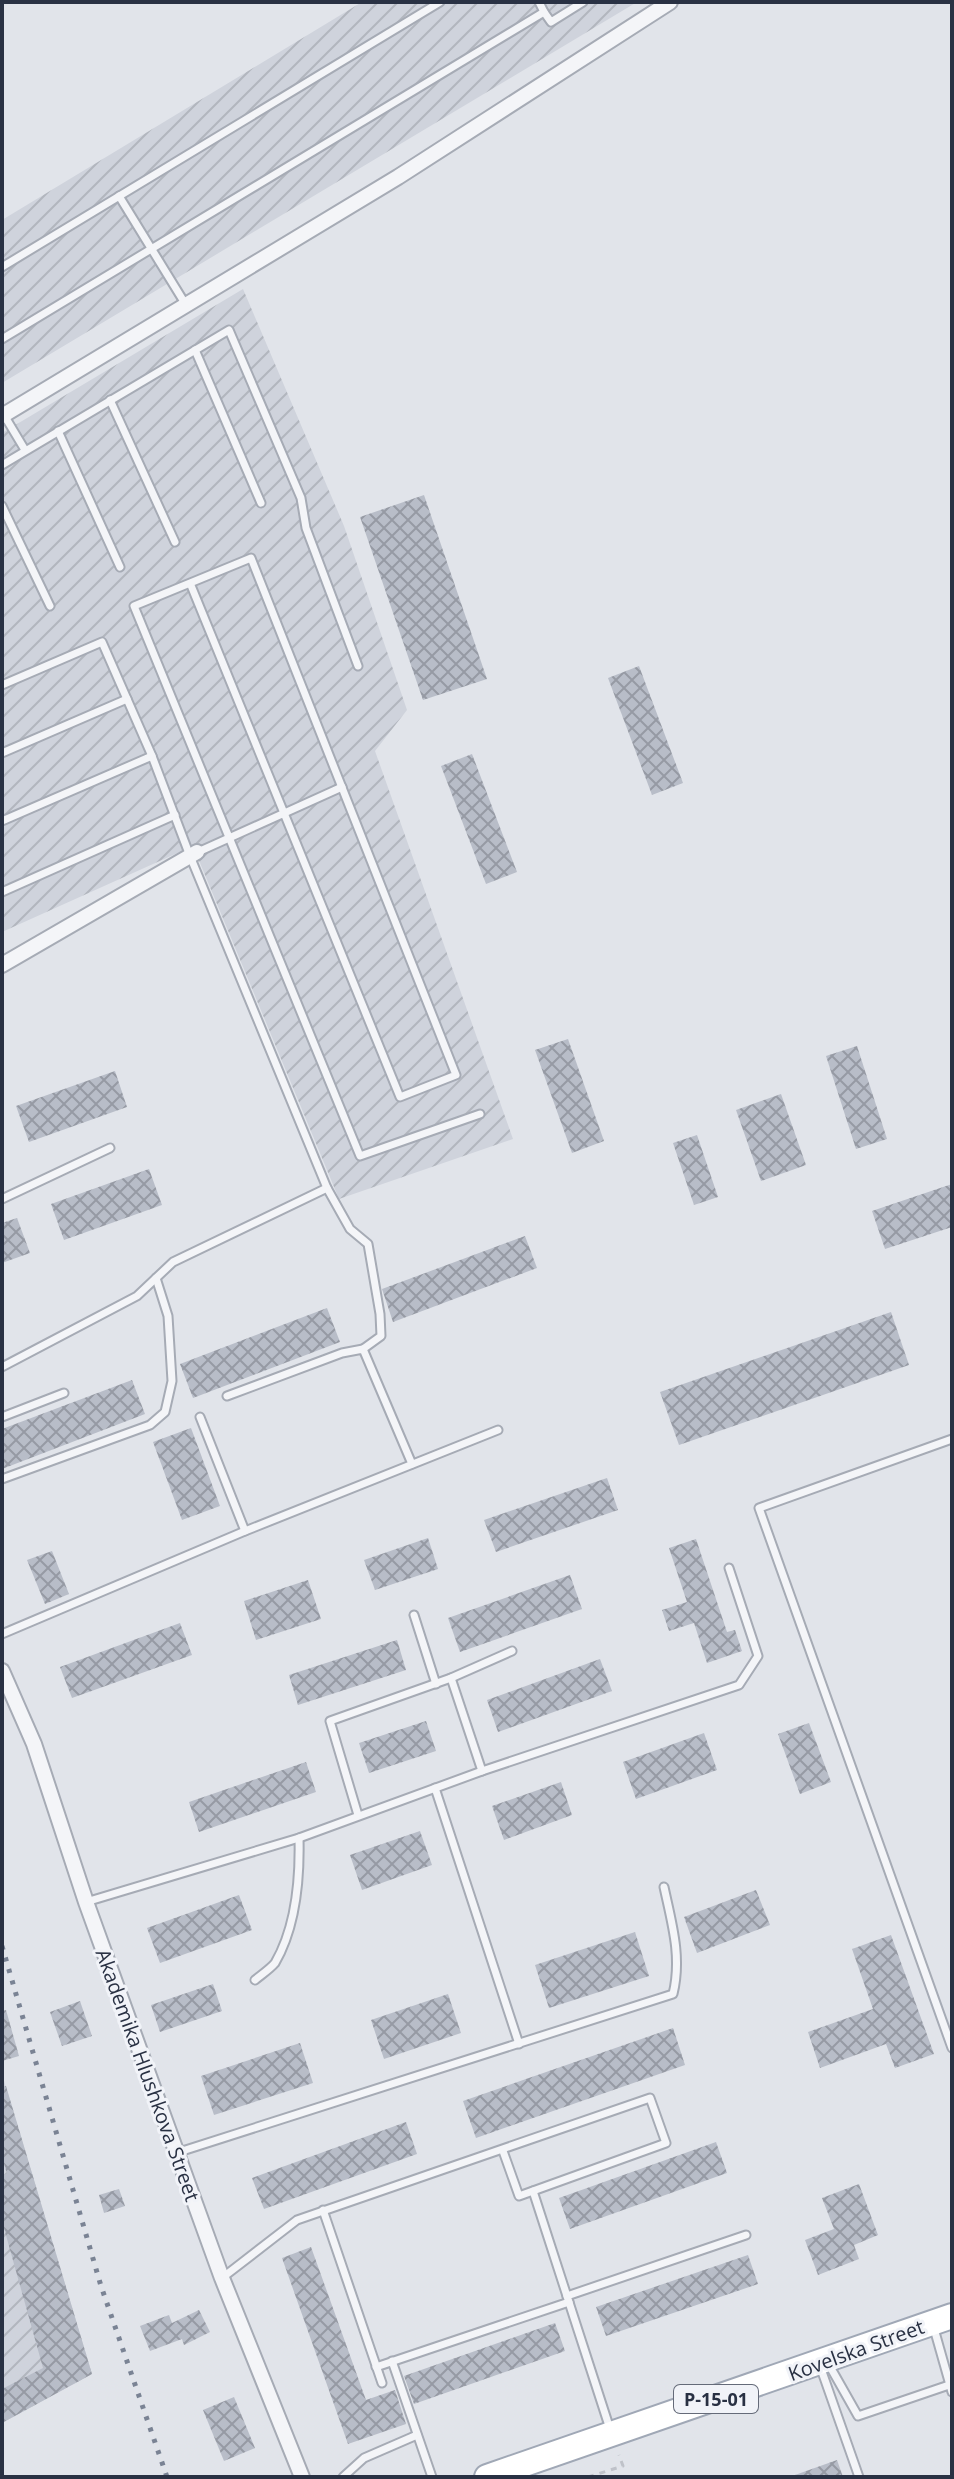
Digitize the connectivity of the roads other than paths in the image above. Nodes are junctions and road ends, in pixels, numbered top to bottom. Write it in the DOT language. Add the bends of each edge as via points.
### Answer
graph roads {
  1 [pos="440,2"];
  2 [pos="539,2"];
  3 [pos="583,2"];
  4 [pos="670,2"];
  5 [pos="544,12"];
  6 [pos="119,196"];
  7 [pos="152,249"];
  8 [pos="2,267"];
  9 [pos="186,305"];
  10 [pos="2,339"];
  11 [pos="195,350"];
  12 [pos="110,400"];
  13 [pos="3,416"];
  14 [pos="58,431"];
  15 [pos="25,450"];
  16 [pos="2,465"];
  17 [pos="261,503"];
  18 [pos="2,506"];
  19 [pos="175,542"];
  20 [pos="120,567"];
  21 [pos="190,583"];
  22 [pos="50,606"];
  23 [pos="358,666"];
  24 [pos="2,685"];
  25 [pos="127,699"];
  26 [pos="2,753"];
  27 [pos="152,756"];
  28 [pos="342,787"];
  29 [pos="284,813"];
  30 [pos="175,815"];
  31 [pos="2,821"];
  32 [pos="227,836"];
  33 [pos="193,854"];
  34 [pos="2,892"];
  35 [pos="2,965"];
  36 [pos="480,1114"];
  37 [pos="110,1148"];
  38 [pos="327,1188"];
  39 [pos="2,1199"];
  40 [pos="156,1278"];
  41 [pos="363,1349"];
  42 [pos="2,1367"];
  43 [pos="64,1393"];
  44 [pos="227,1396"];
  45 [pos="2,1417"];
  46 [pos="200,1417"];
  47 [pos="498,1430"];
  48 [pos="952,1439"];
  49 [pos="412,1464"];
  50 [pos="2,1479"];
  51 [pos="245,1531"];
  52 [pos="729,1568"];
  53 [pos="414,1615"];
  54 [pos="2,1634"];
  55 [pos="512,1651"];
  56 [pos="2,1671"];
  57 [pos="451,1678"];
  58 [pos="436,1684"];
  59 [pos="482,1771"];
  60 [pos="435,1788"];
  61 [pos="358,1815"];
  62 [pos="299,1838"];
  63 [pos="664,1887"];
  64 [pos="86,1902"];
  65 [pos="255,1980"];
  66 [pos="519,2044"];
  67 [pos="952,2048"];
  68 [pos="503,2151"];
  69 [pos="176,2153"];
  70 [pos="533,2191"];
  71 [pos="323,2210"];
  72 [pos="746,2235"];
  73 [pos="222,2278"];
  74 [pos="568,2299"];
  75 [pos="942,2319"];
  76 [pos="392,2361"];
  77 [pos="823,2362"];
  78 [pos="376,2367"];
  79 [pos="382,2383"];
  80 [pos="951,2389"];
  81 [pos="612,2434"];
  82 [pos="417,2435"];
  83 [pos="302,2477"];
  84 [pos="343,2477"];
  85 [pos="432,2477"];
  86 [pos="487,2477"];
  87 [pos="859,2477"];
  1 -- 6 [label="lane"];
  2 -- 5 [label="lane"];
  3 -- 5 [label="lane" via="551,22"];
  4 -- 9 [label="street"];
  5 -- 7 [label="lane"];
  6 -- 7 [label="lane"];
  6 -- 8 [label="lane"];
  7 -- 9 [label="lane"];
  7 -- 10 [label="lane"];
  9 -- 13 [label="street"];
  11 -- 12 [label="lane"];
  11 -- 17 [label="lane"];
  11 -- 23 [label="lane" via="229,330 301,498 306,528"];
  12 -- 14 [label="lane"];
  12 -- 19 [label="lane"];
  13 -- 15 [label="lane"];
  14 -- 15 [label="lane"];
  14 -- 20 [label="lane"];
  15 -- 16 [label="lane"];
  18 -- 22 [label="lane"];
  21 -- 28 [label="lane" via="251,558"];
  21 -- 29 [label="lane"];
  21 -- 32 [label="lane" via="134,606"];
  24 -- 25 [label="lane" via="102,642"];
  25 -- 26 [label="lane"];
  25 -- 27 [label="lane"];
  27 -- 30 [label="lane"];
  27 -- 31 [label="lane"];
  28 -- 29 [label="lane"];
  28 -- 29 [label="lane" via="456,1075 400,1097"];
  29 -- 32 [label="lane"];
  30 -- 33 [label="lane"];
  30 -- 34 [label="lane"];
  32 -- 33 [label="lane"];
  32 -- 36 [label="lane" via="360,1156"];
  33 -- 35 [label="street"];
  33 -- 38 [label="lane"];
  37 -- 39 [label="lane"];
  38 -- 40 [label="lane" via="173,1262"];
  38 -- 41 [label="lane" via="350,1229 368,1244 381,1336"];
  40 -- 42 [label="lane" via="137,1296"];
  40 -- 50 [label="lane" via="168,1316 172,1381 165,1412 150,1425"];
  41 -- 44 [label="lane"];
  41 -- 49 [label="lane"];
  43 -- 45 [label="lane"];
  46 -- 51 [label="lane"];
  47 -- 49 [label="lane"];
  48 -- 67 [label="lane" via="759,1508"];
  49 -- 51 [label="lane"];
  51 -- 54 [label="lane"];
  52 -- 59 [label="lane" via="758,1656 739,1685"];
  53 -- 58 [label="lane"];
  55 -- 57 [label="lane"];
  56 -- 64 [label="street, Akademika Hlushkova Street" via="34,1744"];
  57 -- 58 [label="lane"];
  57 -- 59 [label="lane"];
  58 -- 61 [label="lane" via="330,1721"];
  59 -- 60 [label="lane"];
  60 -- 61 [label="lane"];
  60 -- 66 [label="lane"];
  61 -- 62 [label="lane"];
  62 -- 64 [label="lane"];
  62 -- 65 [label="lane" via="300,1871 290,1923 274,1965"];
  63 -- 66 [label="lane" via="677,1946 673,1994"];
  64 -- 69 [label="street, Akademika Hlushkova Street"];
  66 -- 69 [label="lane"];
  68 -- 70 [label="lane" via="519,2196"];
  68 -- 70 [label="lane" via="650,2098 666,2143"];
  68 -- 71 [label="lane"];
  69 -- 73 [label="street, Akademika Hlushkova Street"];
  70 -- 74 [label="lane"];
  71 -- 73 [label="lane" via="297,2220"];
  71 -- 78 [label="lane"];
  72 -- 74 [label="lane"];
  73 -- 83 [label="street, Akademika Hlushkova Street"];
  74 -- 76 [label="lane"];
  74 -- 81 [label="lane"];
  75 -- 77 [label="main road, Kovelska Street / Р-15-01"];
  75 -- 80 [label="lane"];
  76 -- 78 [label="lane"];
  76 -- 82 [label="lane"];
  77 -- 80 [label="lane" via="858,2416"];
  77 -- 81 [label="main road, Kovelska Street / Р-15-01"];
  77 -- 87 [label="lane"];
  78 -- 79 [label="lane"];
  81 -- 86 [label="main road, Kovelska Street / Р-15-01"];
  82 -- 84 [label="lane" via="364,2458"];
  82 -- 85 [label="lane"];
}
